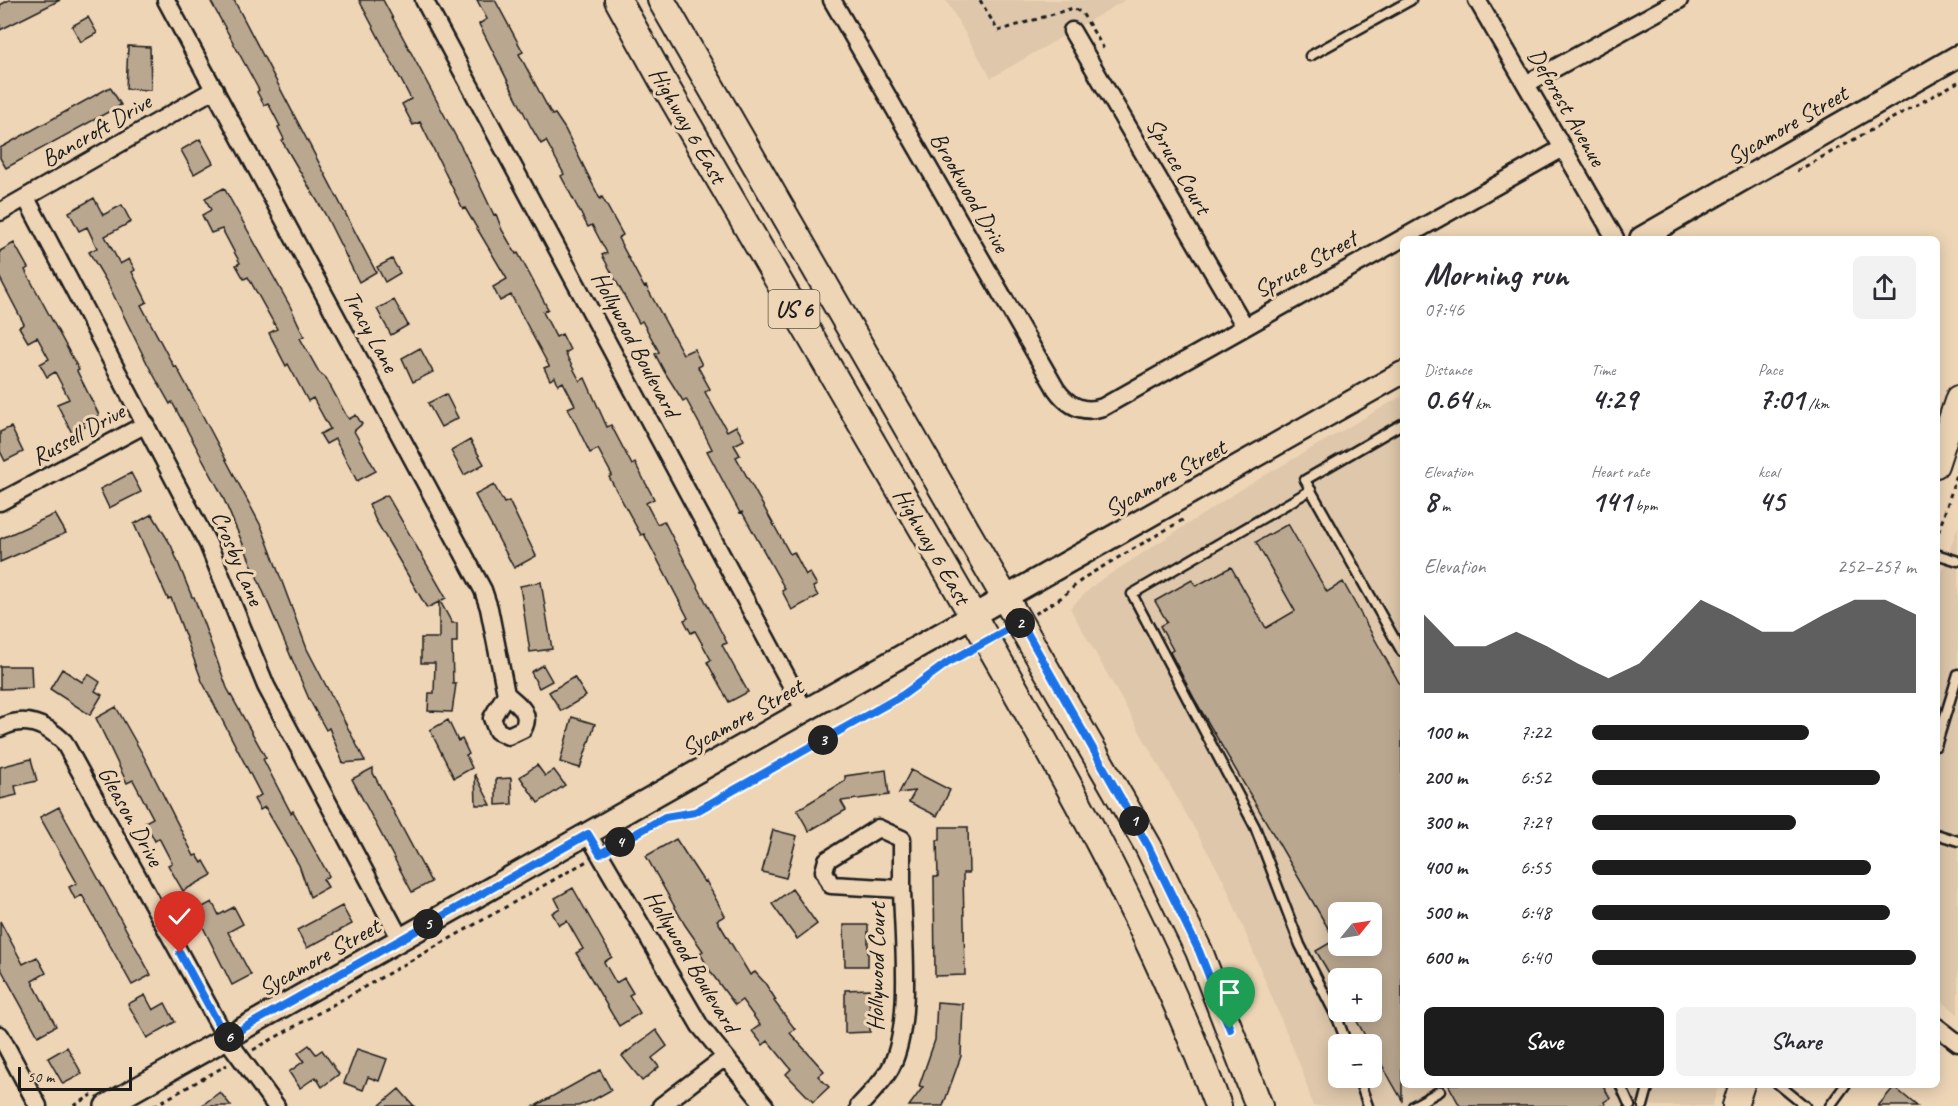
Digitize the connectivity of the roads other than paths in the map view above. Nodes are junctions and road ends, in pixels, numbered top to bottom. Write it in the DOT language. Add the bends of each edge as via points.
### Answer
graph roads {
  1 [pos="166,0"];
  2 [pos="424,0"];
  3 [pos="618,0"];
  4 [pos="661,0"];
  5 [pos="832,0"];
  6 [pos="1411,0"];
  7 [pos="1477,0"];
  8 [pos="1679,0"];
  9 [pos="1072,31"];
  10 [pos="1310,56"];
  11 [pos="1958,56"];
  12 [pos="1526,84"];
  13 [pos="215,89"];
  14 [pos="1563,148"];
  15 [pos="26,198"];
  16 [pos="0,212"];
  17 [pos="1404,236"];
  18 [pos="1614,236"];
  19 [pos="1644,236"];
  20 [pos="1400,238"];
  21 [pos="1244,325"];
  22 [pos="1400,374"];
  23 [pos="1070,404"];
  24 [pos="1949,407"];
  25 [pos="146,424"];
  26 [pos="1400,425"];
  27 [pos="1940,447"];
  28 [pos="1311,490"];
  29 [pos="0,502"];
  30 [pos="1940,555"];
  31 [pos="1958,561"];
  32 [pos="1006,597"];
  33 [pos="973,616"];
  34 [pos="1400,648"];
  35 [pos="1958,674"];
  36 [pos="506,694"];
  37 [pos="805,711"];
  38 [pos="0,728"];
  39 [pos="1940,733"];
  40 [pos="588,834"];
  41 [pos="1940,835"];
  42 [pos="1958,841"];
  43 [pos="902,889"];
  44 [pos="401,939"];
  45 [pos="1940,1029"];
  46 [pos="1343,1034"];
  47 [pos="0,1035"];
  48 [pos="226,1038"];
  49 [pos="1958,1043"];
  50 [pos="724,1059"];
  51 [pos="1362,1088"];
  52 [pos="1622,1088"];
  53 [pos="1648,1088"];
  54 [pos="1741,1088"];
  55 [pos="1785,1088"];
  56 [pos="1843,1088"];
  57 [pos="1440,1091"];
  58 [pos="38,1106"];
  59 [pos="106,1106"];
  60 [pos="276,1106"];
  61 [pos="661,1106"];
  62 [pos="765,1106"];
  63 [pos="859,1106"];
  64 [pos="1218,1106"];
  65 [pos="1258,1106"];
  66 [pos="1368,1106"];
  67 [pos="1413,1106"];
  68 [pos="1630,1106"];
  69 [pos="1643,1106"];
  70 [pos="1735,1106"];
  71 [pos="1806,1106"];
  72 [pos="1830,1106"];
  1 -- 13 [label="street, Tracy Lane"];
  2 -- 37 [label="street, Hollywood Boulevard"];
  3 -- 33 [label="main road, Highway 6 East / US 6"];
  4 -- 32 [label="main road, Highway 6 East / US 6"];
  5 -- 23 [label="street, Brookwood Drive" via="1056,389"];
  6 -- 10 [label="lane"];
  7 -- 12 [label="street, Deforest Avenue"];
  8 -- 12 [label="street"];
  9 -- 21 [label="street, Spruce Court"];
  11 -- 19 [label="street, Sycamore Street"];
  12 -- 14 [label="street, Deforest Avenue"];
  13 -- 15 [label="street, Bancroft Drive"];
  13 -- 36 [label="street, Tracy Lane" via="483,590"];
  14 -- 17 [label="street, Spruce Street"];
  14 -- 18 [label="street, Deforest Avenue"];
  15 -- 16 [label="street, Bancroft Drive"];
  15 -- 25 [label="street, Crosby Lane"];
  20 -- 21 [label="street, Spruce Street"];
  21 -- 23 [label="street, Spruce Street" via="1103,407 1091,411"];
  22 -- 32 [label="street, Sycamore Street"];
  24 -- 27 [label="main road"];
  25 -- 29 [label="street, Russell Drive"];
  25 -- 44 [label="street, Crosby Lane" via="208,544 275,704"];
  26 -- 28 [label="lane" via="1305,480"];
  28 -- 34 [label="lane"];
  28 -- 46 [label="lane" via="1132,594 1255,826 1300,945"];
  30 -- 31 [label="lane"];
  32 -- 33 [label="street, Sycamore Street"];
  32 -- 65 [label="main road, Highway 6 East / US 6" via="1148,846 1199,951"];
  33 -- 37 [label="street, Sycamore Street"];
  33 -- 64 [label="main road, Highway 6 East / US 6" via="1118,875 1163,968"];
  35 -- 39 [label="lane"];
  37 -- 40 [label="street, Sycamore Street"];
  38 -- 48 [label="street, Gleason Drive" via="26,722 40,724 64,742"];
  40 -- 44 [label="street, Sycamore Street"];
  40 -- 50 [label="street, Hollywood Boulevard" via="700,1026"];
  41 -- 42 [label="lane"];
  43 -- 43 [label="street, Hollywood Court" via="831,885 824,865 838,851 878,828 902,839"];
  43 -- 63 [label="street, Hollywood Court" via="904,998 897,1050 883,1079"];
  44 -- 48 [label="street, Sycamore Street"];
  45 -- 49 [label="street"];
  47 -- 58 [label="street"];
  48 -- 59 [label="street, Sycamore Street"];
  48 -- 60 [label="street, Gleason Drive"];
  50 -- 61 [label="street"];
  50 -- 62 [label="street, Hollywood Boulevard"];
  51 -- 66 [label="lane"];
  52 -- 68 [label="lane"];
  53 -- 69 [label="lane"];
  54 -- 70 [label="main road"];
  55 -- 71 [label="lane"];
  56 -- 72 [label="lane"];
  57 -- 67 [label="lane"];
}
